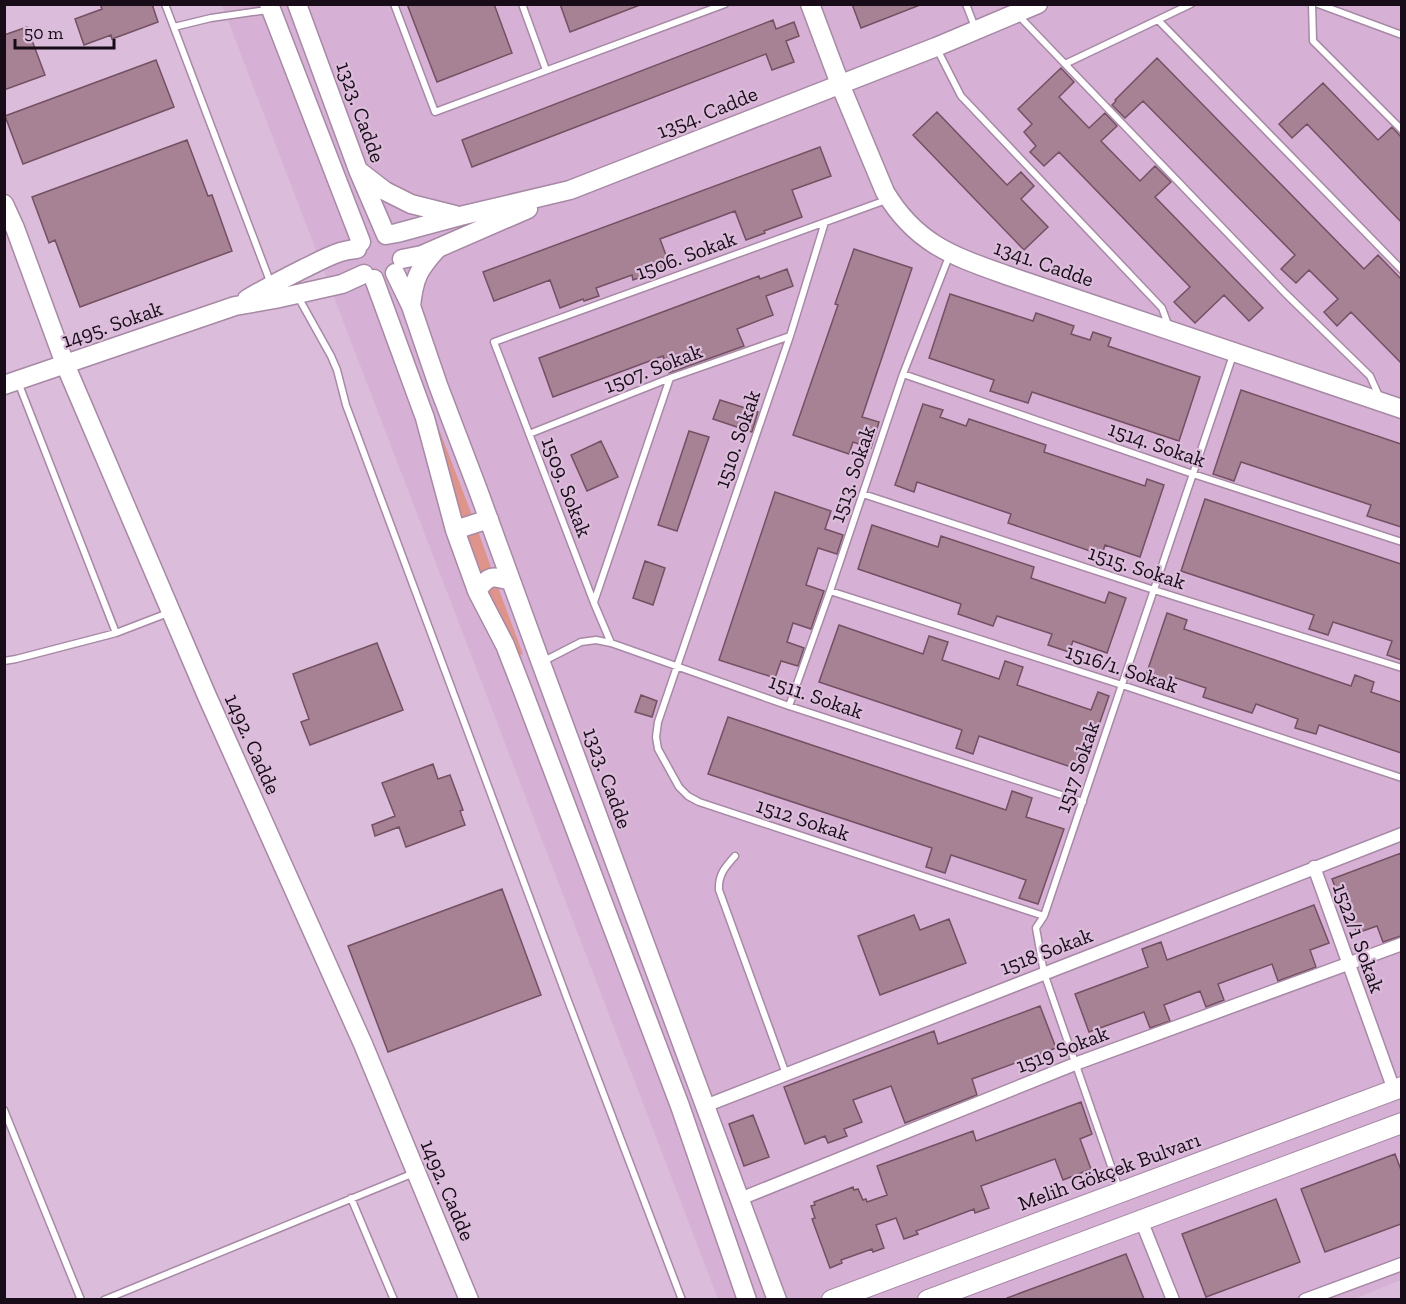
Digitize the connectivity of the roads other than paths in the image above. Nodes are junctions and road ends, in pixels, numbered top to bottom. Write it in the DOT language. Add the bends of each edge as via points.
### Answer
graph roads {
  1 [pos="165,4"];
  2 [pos="297,4"];
  3 [pos="394,4"];
  4 [pos="522,4"];
  5 [pos="725,4"];
  6 [pos="810,4"];
  7 [pos="966,4"];
  8 [pos="1038,4"];
  9 [pos="1191,4"];
  10 [pos="1312,4"];
  11 [pos="1318,4"];
  12 [pos="270,7"];
  13 [pos="1017,13"];
  14 [pos="1158,20"];
  15 [pos="174,27"];
  16 [pos="976,30"];
  17 [pos="1401,35"];
  18 [pos="936,47"];
  19 [pos="1065,64"];
  20 [pos="546,70"];
  21 [pos="840,84"];
  22 [pos="1401,130"];
  23 [pos="358,170"];
  24 [pos="570,190"];
  25 [pos="889,199"];
  26 [pos="4,204"];
  27 [pos="460,216"];
  28 [pos="825,222"];
  29 [pos="386,235"];
  30 [pos="359,246"];
  31 [pos="439,248"];
  32 [pos="950,254"];
  33 [pos="398,266"];
  34 [pos="1401,270"];
  35 [pos="369,276"];
  36 [pos="272,284"];
  37 [pos="296,294"];
  38 [pos="235,306"];
  39 [pos="411,306"];
  40 [pos="1170,330"];
  41 [pos="790,336"];
  42 [pos="495,342"];
  43 [pos="1234,352"];
  44 [pos="64,364"];
  45 [pos="903,374"];
  46 [pos="670,378"];
  47 [pos="11,383"];
  48 [pos="1382,403"];
  49 [pos="1401,410"];
  50 [pos="529,434"];
  51 [pos="1193,474"];
  52 [pos="863,494"];
  53 [pos="489,519"];
  54 [pos="455,530"];
  55 [pos="1401,542"];
  56 [pos="511,581"];
  57 [pos="1154,590"];
  58 [pos="477,591"];
  59 [pos="831,591"];
  60 [pos="594,603"];
  61 [pos="171,612"];
  62 [pos="116,633"];
  63 [pos="611,643"];
  64 [pos="4,661"];
  65 [pos="541,663"];
  66 [pos="678,666"];
  67 [pos="1401,668"];
  68 [pos="516,672"];
  69 [pos="1122,685"];
  70 [pos="789,706"];
  71 [pos="1401,778"];
  72 [pos="1083,802"];
  73 [pos="1401,834"];
  74 [pos="735,856"];
  75 [pos="1314,867"];
  76 [pos="1044,915"];
  77 [pos="1401,944"];
  78 [pos="1347,963"];
  79 [pos="1044,973"];
  80 [pos="1075,1064"];
  81 [pos="786,1074"];
  82 [pos="1397,1089"];
  83 [pos="705,1106"];
  84 [pos="4,1110"];
  85 [pos="1401,1123"];
  86 [pos="416,1172"];
  87 [pos="1120,1192"];
  88 [pos="351,1198"];
  89 [pos="740,1199"];
  90 [pos="1141,1220"];
  91 [pos="1401,1264"];
  92 [pos="740,1278"];
  93 [pos="81,1299"];
  94 [pos="104,1299"];
  95 [pos="394,1299"];
  96 [pos="469,1299"];
  97 [pos="682,1299"];
  98 [pos="736,1299"];
  99 [pos="747,1299"];
  100 [pos="777,1299"];
  101 [pos="832,1299"];
  102 [pos="928,1299"];
  103 [pos="1173,1299"];
  104 [pos="1305,1299"];
  1 -- 15 [label="lane"];
  2 -- 23 [label="main road, 1323. Cadde"];
  3 -- 20 [label="lane" via="435,112"];
  4 -- 20 [label="lane"];
  5 -- 20 [label="lane"];
  6 -- 21 [label="main road, 1341. Cadde"];
  7 -- 16 [label="lane"];
  8 -- 13 [label="main road, 1354. Cadde"];
  9 -- 14 [label="lane"];
  10 -- 22 [label="lane" via="1313,41"];
  11 -- 17 [label="lane"];
  12 -- 15 [label="lane"];
  12 -- 30 [label="main road"];
  13 -- 16 [label="main road, 1354. Cadde"];
  13 -- 19 [label="lane"];
  14 -- 19 [label="lane"];
  14 -- 34 [label="lane"];
  15 -- 36 [label="lane"];
  16 -- 18 [label="main road, 1354. Cadde"];
  18 -- 21 [label="main road, 1354. Cadde"];
  18 -- 40 [label="lane" via="961,96 1162,308"];
  19 -- 48 [label="lane" via="1370,376"];
  21 -- 24 [label="main road, 1354. Cadde"];
  21 -- 25 [label="main road, 1341. Cadde"];
  23 -- 27 [label="main road" via="385,191 411,204"];
  23 -- 29 [label="main road, 1323. Cadde"];
  24 -- 27 [label="main road, 1354. Cadde"];
  24 -- 31 [label="main road"];
  25 -- 28 [label="lane, 1506. Sokak"];
  25 -- 32 [label="main road, 1341. Cadde" via="918,232"];
  26 -- 44 [label="main road, 1492. Cadde"];
  27 -- 29 [label="main road, 1354. Cadde"];
  28 -- 41 [label="lane, 1510. Sokak"];
  28 -- 42 [label="lane, 1506. Sokak"];
  29 -- 30 [label="main road" via="368,237"];
  29 -- 33 [label="main road" via="398,244 402,254"];
  30 -- 35 [label="main road" via="358,266"];
  30 -- 36 [label="main road, 1495. Sokak" via="328,256"];
  31 -- 33 [label="main road"];
  31 -- 39 [label="main road" via="418,272"];
  32 -- 40 [label="main road, 1341. Cadde"];
  32 -- 45 [label="lane, 1513. Sokak"];
  33 -- 35 [label="main road" via="389,277"];
  33 -- 39 [label="main road, 1323. Cadde"];
  35 -- 37 [label="main road, 1495. Sokak"];
  35 -- 54 [label="main road" via="425,418"];
  36 -- 38 [label="main road, 1495. Sokak"];
  37 -- 38 [label="main road, 1495. Sokak"];
  37 -- 97 [label="lane" via="337,370 346,405"];
  38 -- 44 [label="main road, 1495. Sokak"];
  39 -- 53 [label="main road, 1323. Cadde"];
  40 -- 43 [label="main road, 1341. Cadde"];
  41 -- 46 [label="lane, 1507. Sokak"];
  41 -- 66 [label="lane, 1510. Sokak"];
  42 -- 50 [label="lane, 1509. Sokak"];
  43 -- 48 [label="main road, 1341. Cadde"];
  43 -- 51 [label="lane, 1517 Sokak"];
  44 -- 47 [label="main road, 1495. Sokak"];
  44 -- 61 [label="main road, 1492. Cadde"];
  45 -- 51 [label="lane, 1514. Sokak"];
  45 -- 52 [label="lane, 1513. Sokak"];
  46 -- 50 [label="lane, 1507. Sokak"];
  46 -- 60 [label="lane"];
  47 -- 62 [label="lane"];
  48 -- 49 [label="main road, 1341. Cadde"];
  50 -- 60 [label="lane, 1509. Sokak"];
  51 -- 55 [label="lane, 1514. Sokak"];
  51 -- 57 [label="lane, 1517 Sokak"];
  52 -- 57 [label="lane, 1515. Sokak"];
  52 -- 59 [label="lane, 1513. Sokak"];
  53 -- 54 [label="main road"];
  53 -- 56 [label="main road, 1323. Cadde"];
  54 -- 58 [label="main road"];
  56 -- 58 [label="main road" via="495,577 485,580"];
  56 -- 65 [label="main road, 1323. Cadde"];
  57 -- 67 [label="lane, 1515. Sokak"];
  57 -- 69 [label="lane, 1517 Sokak"];
  58 -- 68 [label="main road"];
  59 -- 69 [label="lane, 1516/1. Sokak"];
  59 -- 70 [label="lane, 1513. Sokak"];
  60 -- 63 [label="lane, 1509. Sokak"];
  61 -- 62 [label="lane"];
  61 -- 86 [label="main road, 1492. Cadde"];
  62 -- 64 [label="lane"];
  63 -- 65 [label="lane, 1511. Sokak" via="581,642"];
  63 -- 66 [label="lane, 1511. Sokak"];
  65 -- 68 [label="main road"];
  65 -- 83 [label="main road, 1323. Cadde"];
  66 -- 70 [label="lane, 1511. Sokak"];
  66 -- 76 [label="lane, 1512 Sokak" via="656,737 667,766 688,796"];
  68 -- 92 [label="main road" via="680,1106"];
  69 -- 71 [label="lane, 1516/1. Sokak"];
  69 -- 72 [label="lane, 1517 Sokak"];
  70 -- 72 [label="lane, 1511. Sokak"];
  72 -- 76 [label="lane, 1517 Sokak"];
  73 -- 75 [label="street, 1518 Sokak"];
  74 -- 81 [label="lane" via="720,875 719,890"];
  75 -- 78 [label="street, 1522/1 Sokak"];
  75 -- 79 [label="street, 1518 Sokak"];
  76 -- 79 [label="lane, 1517 Sokak" via="1036,928"];
  77 -- 78 [label="street, 1519 Sokak"];
  78 -- 80 [label="street, 1519 Sokak"];
  78 -- 82 [label="street, 1522/1 Sokak"];
  79 -- 80 [label="lane, 1517 Sokak"];
  79 -- 81 [label="street, 1518 Sokak"];
  80 -- 87 [label="lane, 1517 Sokak"];
  80 -- 89 [label="street, 1519 Sokak"];
  81 -- 83 [label="street, 1518 Sokak"];
  82 -- 87 [label="main road, Melih Gökçek Bulvarı"];
  83 -- 89 [label="main road, 1323. Cadde"];
  84 -- 93 [label="lane"];
  85 -- 90 [label="main road"];
  86 -- 88 [label="lane"];
  86 -- 96 [label="main road, 1492. Cadde"];
  87 -- 101 [label="main road, Melih Gökçek Bulvarı"];
  88 -- 94 [label="lane"];
  88 -- 95 [label="lane"];
  89 -- 100 [label="main road, 1323. Cadde"];
  90 -- 102 [label="main road"];
  90 -- 103 [label="street"];
  91 -- 104 [label="street"];
  92 -- 98 [label="main road"];
  92 -- 99 [label="main road"];
}
